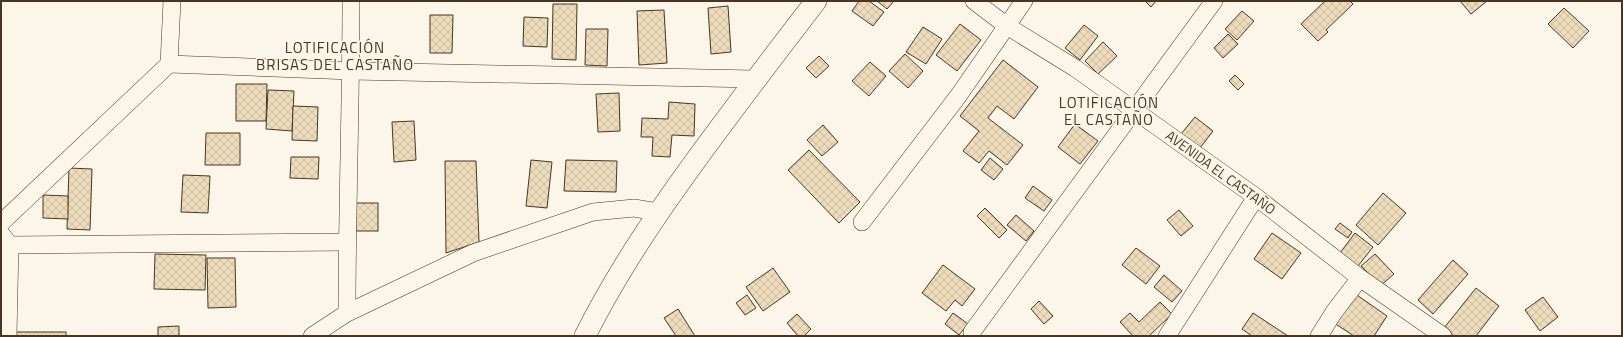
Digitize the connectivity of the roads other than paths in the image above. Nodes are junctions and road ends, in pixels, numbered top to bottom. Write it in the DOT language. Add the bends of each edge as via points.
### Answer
graph roads {
  1 [pos="172,1"];
  2 [pos="351,1"];
  3 [pos="816,1"];
  4 [pos="974,1"];
  5 [pos="1024,1"];
  6 [pos="1214,1"];
  7 [pos="1007,26"];
  8 [pos="169,64"];
  9 [pos="351,71"];
  10 [pos="755,79"];
  11 [pos="1134,110"];
  12 [pos="1256,196"];
  13 [pos="658,212"];
  14 [pos="862,222"];
  15 [pos="1,223"];
  16 [pos="5,239"];
  17 [pos="347,242"];
  18 [pos="1360,278"];
  19 [pos="347,313"];
  20 [pos="972,332"];
  21 [pos="8,336"];
  22 [pos="312,336"];
  23 [pos="585,336"];
  24 [pos="1167,336"];
  25 [pos="1319,336"];
  26 [pos="1443,336"];
  1 -- 8 [label="street"];
  2 -- 9 [label="street"];
  3 -- 10 [label="street"];
  4 -- 7 [label="street, AVENIDA EL CASTAÑO"];
  5 -- 7 [label="street"];
  6 -- 11 [label="street"];
  7 -- 11 [label="street, AVENIDA EL CASTAÑO" via="1075,68"];
  7 -- 14 [label="street" via="959,95"];
  8 -- 9 [label="street"];
  8 -- 15 [label="street"];
  9 -- 10 [label="street"];
  9 -- 17 [label="street"];
  10 -- 13 [label="street"];
  11 -- 12 [label="street, AVENIDA EL CASTAÑO"];
  11 -- 20 [label="street"];
  12 -- 18 [label="street, AVENIDA EL CASTAÑO"];
  12 -- 24 [label="street"];
  13 -- 19 [label="street" via="634,208 593,212 473,253"];
  13 -- 23 [label="street"];
  16 -- 17 [label="street"];
  16 -- 21 [label="street"];
  17 -- 19 [label="street"];
  18 -- 25 [label="street"];
  18 -- 26 [label="street, AVENIDA EL CASTAÑO"];
  19 -- 22 [label="street"];
}
